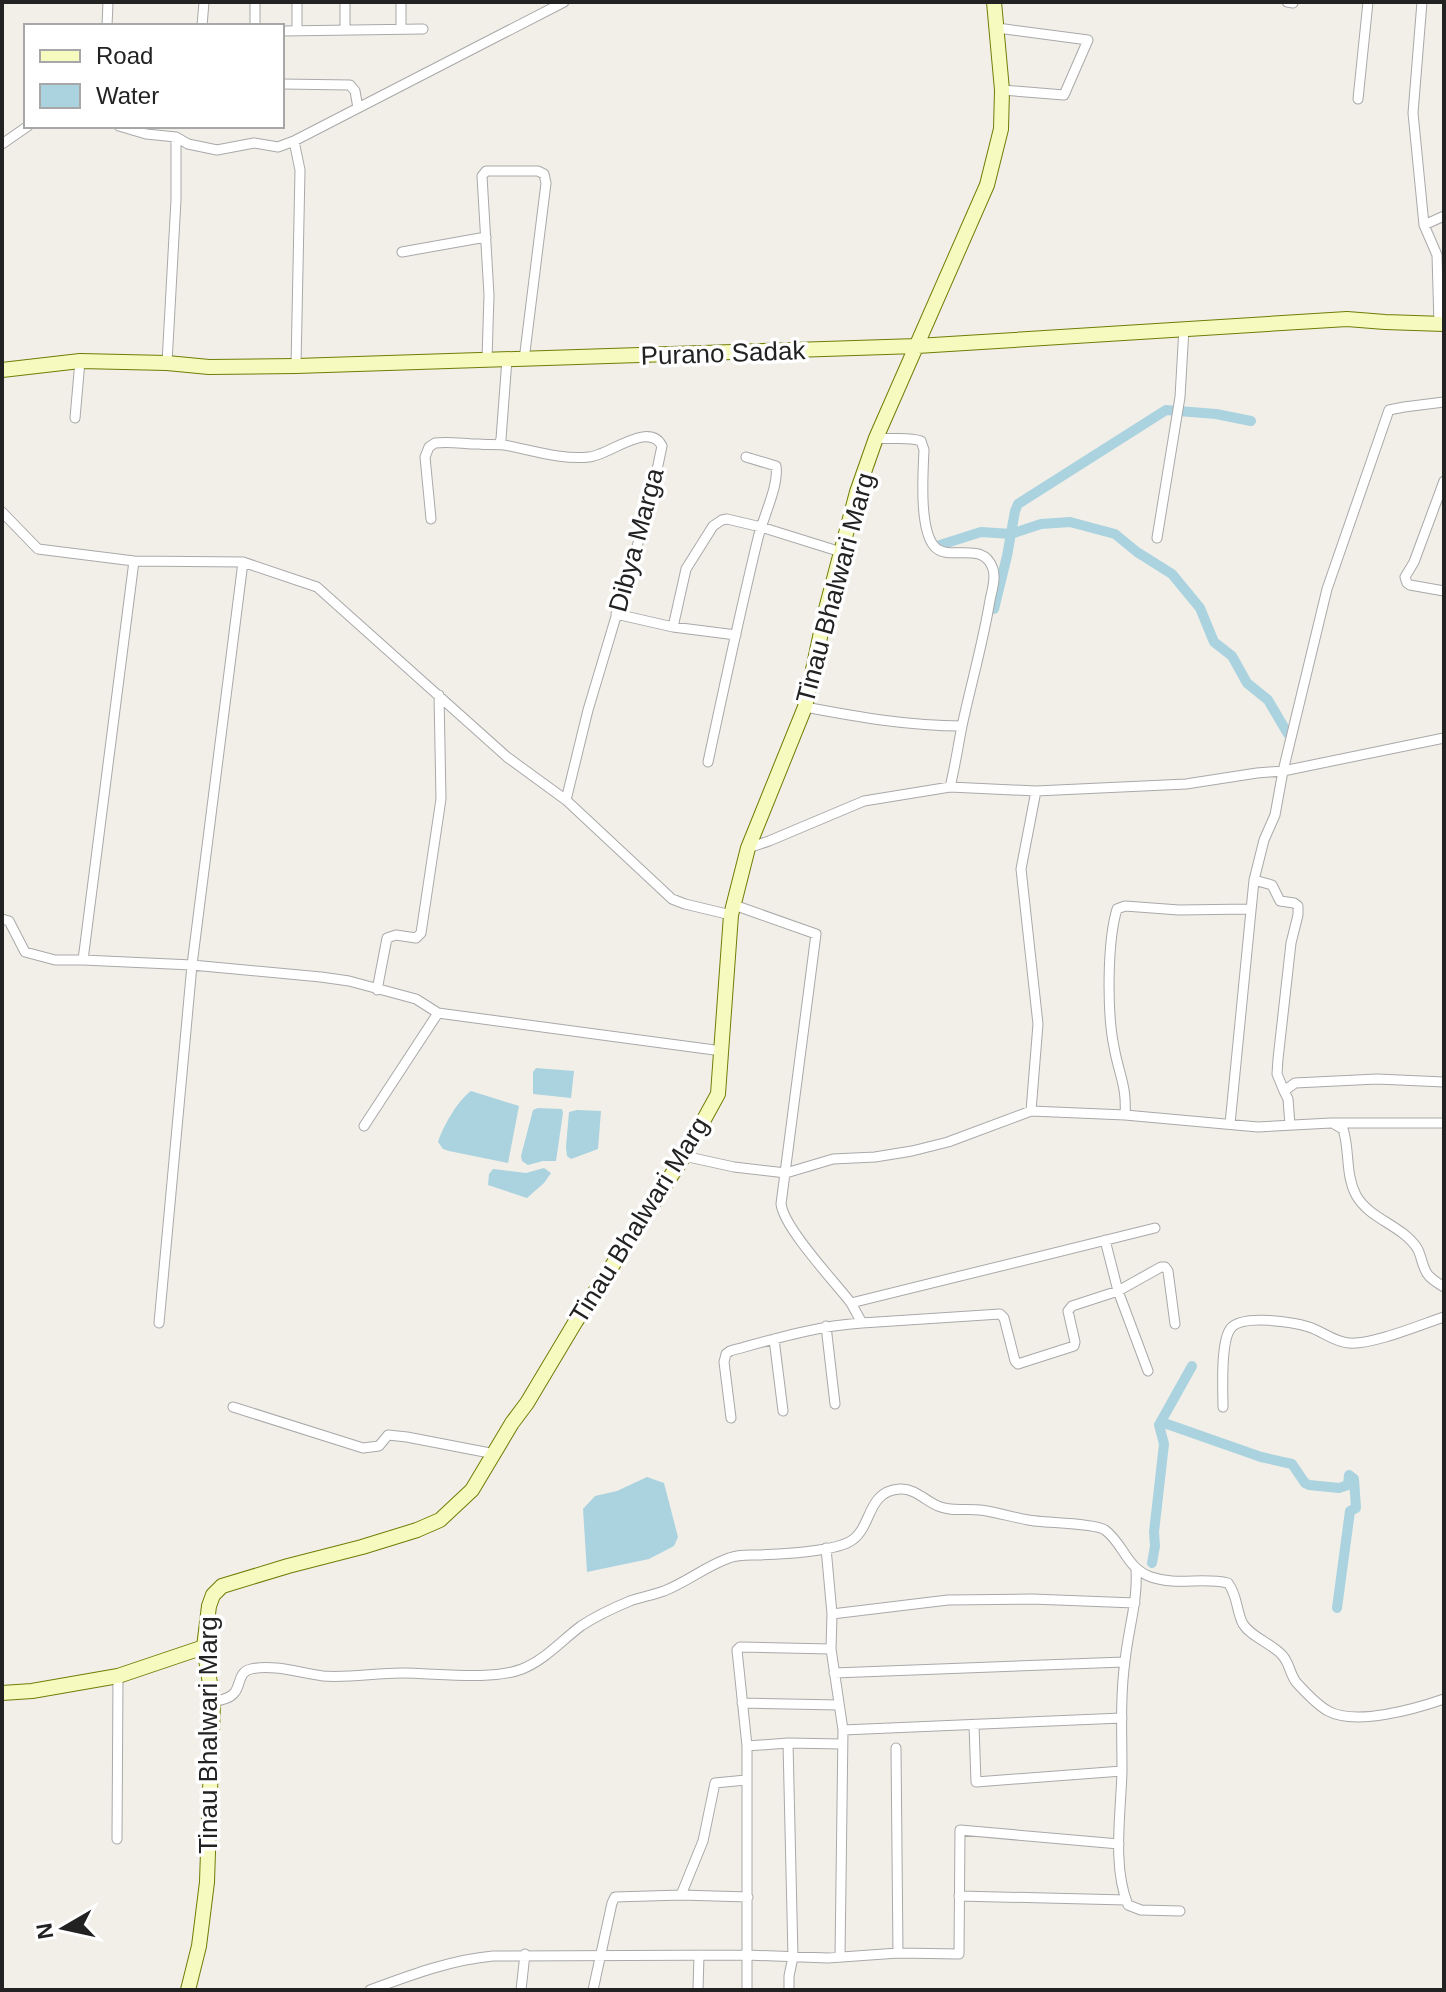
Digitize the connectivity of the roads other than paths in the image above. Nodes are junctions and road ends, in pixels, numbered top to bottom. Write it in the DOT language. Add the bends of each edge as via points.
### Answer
graph roads {
  1 [pos="108,2"];
  2 [pos="204,2"];
  3 [pos="255,2"];
  4 [pos="297,2"];
  5 [pos="345,2"];
  6 [pos="401,2"];
  7 [pos="564,2"];
  8 [pos="994,2"];
  9 [pos="1368,2"];
  10 [pos="1422,2"];
  11 [pos="107,24"];
  12 [pos="202,24"];
  13 [pos="255,24"];
  14 [pos="997,28"];
  15 [pos="401,29"];
  16 [pos="423,29"];
  17 [pos="345,30"];
  18 [pos="284,31"];
  19 [pos="297,31"];
  20 [pos="284,84"];
  21 [pos="1002,90"];
  22 [pos="1358,99"];
  23 [pos="358,108"];
  24 [pos="25,128"];
  25 [pos="126,128"];
  26 [pos="176,137"];
  27 [pos="294,141"];
  28 [pos="2,144"];
  29 [pos="1444,216"];
  30 [pos="1424,225"];
  31 [pos="486,237"];
  32 [pos="402,252"];
  33 [pos="1441,324"];
  34 [pos="1184,328"];
  35 [pos="917,346"];
  36 [pos="487,359"];
  37 [pos="507,359"];
  38 [pos="524,360"];
  39 [pos="80,361"];
  40 [pos="167,363"];
  41 [pos="296,366"];
  42 [pos="2,370"];
  43 [pos="1444,402"];
  44 [pos="75,418"];
  45 [pos="876,438"];
  46 [pos="499,444"];
  47 [pos="746,457"];
  48 [pos="1444,481"];
  49 [pos="2,512"];
  50 [pos="431,519"];
  51 [pos="761,527"];
  52 [pos="1157,538"];
  53 [pos="841,552"];
  54 [pos="134,561"];
  55 [pos="243,562"];
  56 [pos="1444,591"];
  57 [pos="616,614"];
  58 [pos="673,627"];
  59 [pos="736,635"];
  60 [pos="439,695"];
  61 [pos="805,707"];
  62 [pos="962,726"];
  63 [pos="1444,738"];
  64 [pos="708,762"];
  65 [pos="1283,771"];
  66 [pos="950,787"];
  67 [pos="1036,791"];
  68 [pos="566,800"];
  69 [pos="748,848"];
  70 [pos="1254,880"];
  71 [pos="1250,909"];
  72 [pos="732,910"];
  73 [pos="2,919"];
  74 [pos="83,960"];
  75 [pos="192,965"];
  76 [pos="377,990"];
  77 [pos="438,1013"];
  78 [pos="722,1051"];
  79 [pos="1444,1082"];
  80 [pos="1284,1091"];
  81 [pos="1031,1111"];
  82 [pos="1125,1115"];
  83 [pos="1331,1123"];
  84 [pos="1444,1123"];
  85 [pos="1230,1124"];
  86 [pos="1290,1125"];
  87 [pos="364,1126"];
  88 [pos="684,1156"];
  89 [pos="786,1173"];
  90 [pos="1155,1228"];
  91 [pos="1105,1240"];
  92 [pos="1444,1287"];
  93 [pos="1118,1291"];
  94 [pos="851,1303"];
  95 [pos="1444,1317"];
  96 [pos="159,1323"];
  97 [pos="862,1323"];
  98 [pos="1175,1324"];
  99 [pos="826,1326"];
  100 [pos="774,1339"];
  101 [pos="1148,1371"];
  102 [pos="835,1404"];
  103 [pos="233,1407"];
  104 [pos="1223,1407"];
  105 [pos="783,1411"];
  106 [pos="731,1418"];
  107 [pos="495,1454"];
  108 [pos="826,1548"];
  109 [pos="1136,1570"];
  110 [pos="1135,1603"];
  111 [pos="832,1614"];
  112 [pos="204,1647"];
  113 [pos="831,1649"];
  114 [pos="1124,1662"];
  115 [pos="834,1673"];
  116 [pos="118,1676"];
  117 [pos="2,1693"];
  118 [pos="1444,1699"];
  119 [pos="213,1702"];
  120 [pos="742,1703"];
  121 [pos="839,1705"];
  122 [pos="1122,1718"];
  123 [pos="974,1725"];
  124 [pos="843,1730"];
  125 [pos="788,1743"];
  126 [pos="841,1744"];
  127 [pos="747,1746"];
  128 [pos="896,1748"];
  129 [pos="1122,1771"];
  130 [pos="746,1780"];
  131 [pos="117,1839"];
  132 [pos="1119,1844"];
  133 [pos="681,1895"];
  134 [pos="959,1896"];
  135 [pos="748,1897"];
  136 [pos="1126,1900"];
  137 [pos="1180,1911"];
  138 [pos="898,1953"];
  139 [pos="525,1954"];
  140 [pos="699,1955"];
  141 [pos="747,1955"];
  142 [pos="600,1956"];
  143 [pos="793,1957"];
  144 [pos="840,1957"];
  145 [pos="188,1990"];
  146 [pos="370,1990"];
  147 [pos="521,1990"];
  148 [pos="593,1990"];
  149 [pos="698,1990"];
  150 [pos="747,1990"];
  151 [pos="789,1990"];
  1 -- 11 [label="street"];
  2 -- 12 [label="street"];
  3 -- 13 [label="street"];
  4 -- 19 [label="street"];
  5 -- 17 [label="street"];
  6 -- 15 [label="street"];
  7 -- 23 [label="street"];
  8 -- 14 [label="street, Tinau Bhalwari Marg"];
  9 -- 22 [label="street"];
  10 -- 30 [label="street" via="1413,113"];
  14 -- 21 [label="street, Tinau Bhalwari Marg"];
  14 -- 21 [label="street" via="1088,40 1064,95"];
  15 -- 16 [label="street"];
  15 -- 17 [label="street"];
  17 -- 19 [label="street"];
  18 -- 19 [label="street"];
  20 -- 23 [label="street" via="350,85"];
  21 -- 35 [label="street, Tinau Bhalwari Marg" via="1001,129 987,185"];
  23 -- 27 [label="street"];
  24 -- 28 [label="street"];
  25 -- 26 [label="street"];
  26 -- 27 [label="street" via="217,150 254,143 278,147"];
  26 -- 40 [label="street"];
  27 -- 41 [label="street" via="300,170"];
  29 -- 30 [label="street"];
  30 -- 33 [label="street" via="1437,255"];
  31 -- 32 [label="street"];
  31 -- 36 [label="street"];
  31 -- 38 [label="street" via="486,171 544,174"];
  33 -- 34 [label="street, Purano Sadak" via="1347,319"];
  34 -- 35 [label="street, Purano Sadak"];
  34 -- 52 [label="street" via="1180,397"];
  35 -- 38 [label="street, Purano Sadak"];
  35 -- 45 [label="street, Tinau Bhalwari Marg"];
  36 -- 37 [label="street, Purano Sadak"];
  36 -- 41 [label="street, Purano Sadak"];
  37 -- 38 [label="street, Purano Sadak"];
  37 -- 46 [label="street"];
  39 -- 40 [label="street, Purano Sadak"];
  39 -- 42 [label="street, Purano Sadak"];
  39 -- 44 [label="street"];
  40 -- 41 [label="street, Purano Sadak"];
  43 -- 65 [label="street" via="1395,408 1385,417 1327,589"];
  45 -- 53 [label="street, Tinau Bhalwari Marg"];
  45 -- 62 [label="street" via="921,441 923,506 933,545 943,552 975,553 992,568 983,640"];
  46 -- 50 [label="street, Dibya Marga" via="445,442 429,447 425,457"];
  46 -- 57 [label="street, Dibya Marga" via="574,458 597,457 643,437 660,441 650,503"];
  47 -- 51 [label="street" via="776,466"];
  48 -- 56 [label="street" via="1405,580"];
  49 -- 54 [label="street" via="38,549"];
  51 -- 53 [label="street"];
  51 -- 58 [label="street" via="727,519 713,526 686,569"];
  51 -- 59 [label="street"];
  53 -- 61 [label="street, Tinau Bhalwari Marg"];
  54 -- 55 [label="street"];
  54 -- 74 [label="street"];
  55 -- 60 [label="street" via="317,587"];
  55 -- 75 [label="street"];
  57 -- 58 [label="street"];
  57 -- 68 [label="street, Dibya Marga"];
  58 -- 59 [label="street"];
  59 -- 64 [label="street"];
  60 -- 68 [label="street" via="507,757"];
  60 -- 76 [label="street" via="441,799 421,933 416,938 387,938"];
  61 -- 62 [label="street" via="885,722"];
  61 -- 69 [label="street, Tinau Bhalwari Marg"];
  62 -- 66 [label="street"];
  63 -- 65 [label="street"];
  65 -- 67 [label="street" via="1186,784"];
  65 -- 70 [label="street"];
  66 -- 67 [label="street"];
  66 -- 69 [label="street" via="864,801"];
  67 -- 81 [label="street" via="1021,869 1038,1024"];
  68 -- 72 [label="street" via="672,899"];
  69 -- 72 [label="street, Tinau Bhalwari Marg"];
  70 -- 71 [label="street"];
  70 -- 80 [label="street" via="1272,885 1280,901 1298,906 1277,1074"];
  71 -- 82 [label="street" via="1117,909 1110,1020 1125,1087"];
  71 -- 85 [label="street"];
  72 -- 78 [label="street, Tinau Bhalwari Marg"];
  72 -- 89 [label="street" via="816,934"];
  73 -- 74 [label="street" via="9,921 25,952"];
  74 -- 75 [label="street"];
  75 -- 76 [label="street" via="321,977"];
  75 -- 96 [label="street"];
  76 -- 77 [label="street" via="416,999"];
  77 -- 78 [label="street"];
  77 -- 87 [label="street"];
  78 -- 88 [label="street, Tinau Bhalwari Marg" via="718,1094"];
  79 -- 80 [label="street" via="1295,1083"];
  80 -- 86 [label="street"];
  81 -- 82 [label="street"];
  81 -- 89 [label="street" via="936,1145 833,1159"];
  82 -- 85 [label="street"];
  83 -- 84 [label="street"];
  83 -- 86 [label="street"];
  83 -- 92 [label="street" via="1343,1129 1356,1195 1416,1248 1427,1275"];
  85 -- 86 [label="street"];
  88 -- 89 [label="street"];
  88 -- 107 [label="street, Tinau Bhalwari Marg"];
  89 -- 94 [label="street" via="782,1212"];
  90 -- 91 [label="street"];
  91 -- 93 [label="street"];
  91 -- 94 [label="street"];
  93 -- 97 [label="street" via="1069,1308 1074,1346 1018,1364 1002,1314"];
  93 -- 98 [label="street" via="1167,1268"];
  93 -- 101 [label="street"];
  94 -- 97 [label="street"];
  95 -- 104 [label="street" via="1348,1343 1292,1323 1247,1321 1233,1326 1224,1345"];
  97 -- 99 [label="street"];
  99 -- 100 [label="street"];
  99 -- 102 [label="street"];
  100 -- 105 [label="street"];
  100 -- 106 [label="street" via="726,1354"];
  103 -- 107 [label="street" via="363,1448 379,1446 388,1435"];
  107 -- 112 [label="street, Tinau Bhalwari Marg" via="472,1490 440,1520 222,1586 209,1606"];
  108 -- 109 [label="street" via="853,1541 876,1499 900,1489 942,1508 1104,1529"];
  108 -- 111 [label="street"];
  108 -- 119 [label="street" via="718,1562 665,1590 605,1612 523,1669 327,1676 254,1669 241,1675 234,1694"];
  109 -- 110 [label="street"];
  109 -- 118 [label="street" via="1166,1581 1228,1583 1244,1625 1285,1657 1293,1679 1330,1712 1352,1717"];
  110 -- 111 [label="street" via="948,1600"];
  110 -- 114 [label="street"];
  111 -- 113 [label="street"];
  112 -- 116 [label="street"];
  112 -- 119 [label="street, Tinau Bhalwari Marg"];
  113 -- 115 [label="street"];
  113 -- 120 [label="street" via="739,1647"];
  114 -- 115 [label="street"];
  114 -- 122 [label="street"];
  115 -- 121 [label="street"];
  116 -- 117 [label="street"];
  116 -- 131 [label="street"];
  119 -- 145 [label="street, Tinau Bhalwari Marg" via="207,1882"];
  120 -- 121 [label="street"];
  120 -- 127 [label="street"];
  121 -- 124 [label="street"];
  122 -- 123 [label="street"];
  122 -- 129 [label="street"];
  123 -- 124 [label="street"];
  123 -- 129 [label="street" via="976,1782"];
  124 -- 126 [label="street"];
  125 -- 126 [label="street"];
  125 -- 127 [label="street"];
  125 -- 143 [label="street"];
  126 -- 144 [label="street"];
  127 -- 130 [label="street"];
  128 -- 138 [label="street"];
  129 -- 132 [label="street"];
  130 -- 133 [label="street" via="715,1783 703,1841"];
  130 -- 135 [label="street"];
  132 -- 134 [label="street" via="960,1830"];
  132 -- 136 [label="street"];
  133 -- 135 [label="street"];
  133 -- 142 [label="street" via="615,1897"];
  134 -- 136 [label="street"];
  134 -- 138 [label="street" via="959,1954"];
  135 -- 141 [label="street"];
  136 -- 137 [label="street" via="1141,1910"];
  138 -- 144 [label="street"];
  139 -- 142 [label="street"];
  139 -- 146 [label="street" via="468,1958"];
  139 -- 147 [label="street"];
  140 -- 141 [label="street"];
  140 -- 142 [label="street"];
  140 -- 149 [label="street"];
  141 -- 143 [label="street"];
  141 -- 150 [label="street"];
  142 -- 148 [label="street"];
  143 -- 144 [label="street"];
  143 -- 151 [label="street"];
}
